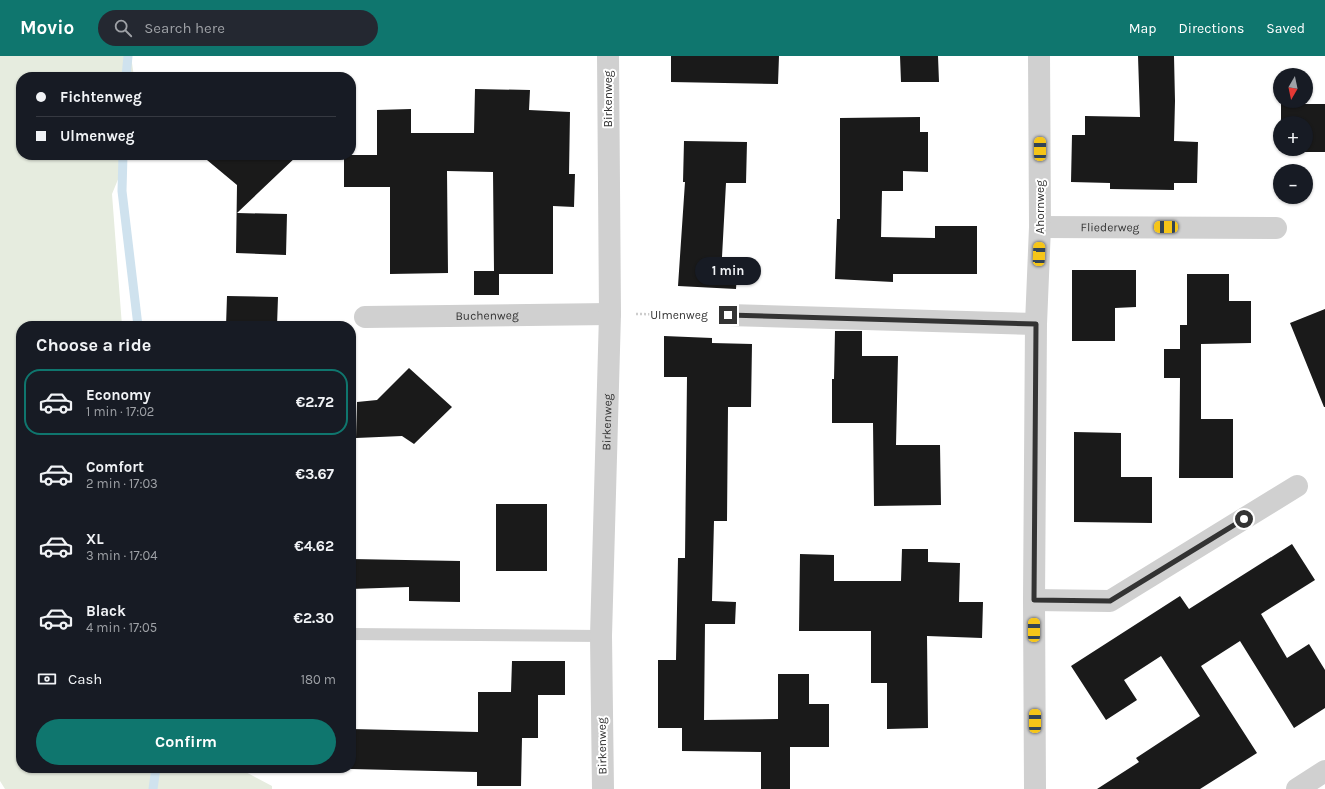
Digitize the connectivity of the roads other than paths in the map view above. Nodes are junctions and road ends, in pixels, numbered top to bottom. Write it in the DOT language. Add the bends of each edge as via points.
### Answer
graph roads {
  1 [pos="608,56"];
  2 [pos="1039,56"];
  3 [pos="1040,227"];
  4 [pos="1276,228"];
  5 [pos="610,314"];
  6 [pos="728,315"];
  7 [pos="365,317"];
  8 [pos="1036,324"];
  9 [pos="1297,486"];
  10 [pos="1034,600"];
  11 [pos="356,634"];
  12 [pos="601,636"];
  13 [pos="1325,771"];
  14 [pos="603,789"];
  15 [pos="1035,789"];
  16 [pos="1297,789"];
  1 -- 5 [label="street, Birkenweg"];
  2 -- 3 [label="street, Ahornweg"];
  3 -- 4 [label="street, Fliederweg"];
  3 -- 8 [label="street, Ahornweg"];
  5 -- 7 [label="street, Buchenweg"];
  5 -- 12 [label="street, Birkenweg"];
  6 -- 8 [label="street"];
  8 -- 10 [label="street, Ahornweg"];
  9 -- 10 [label="street" via="1110,601"];
  10 -- 15 [label="street, Ahornweg"];
  11 -- 12 [label="lane"];
  12 -- 14 [label="street, Birkenweg"];
  13 -- 16 [label="street"];
}
